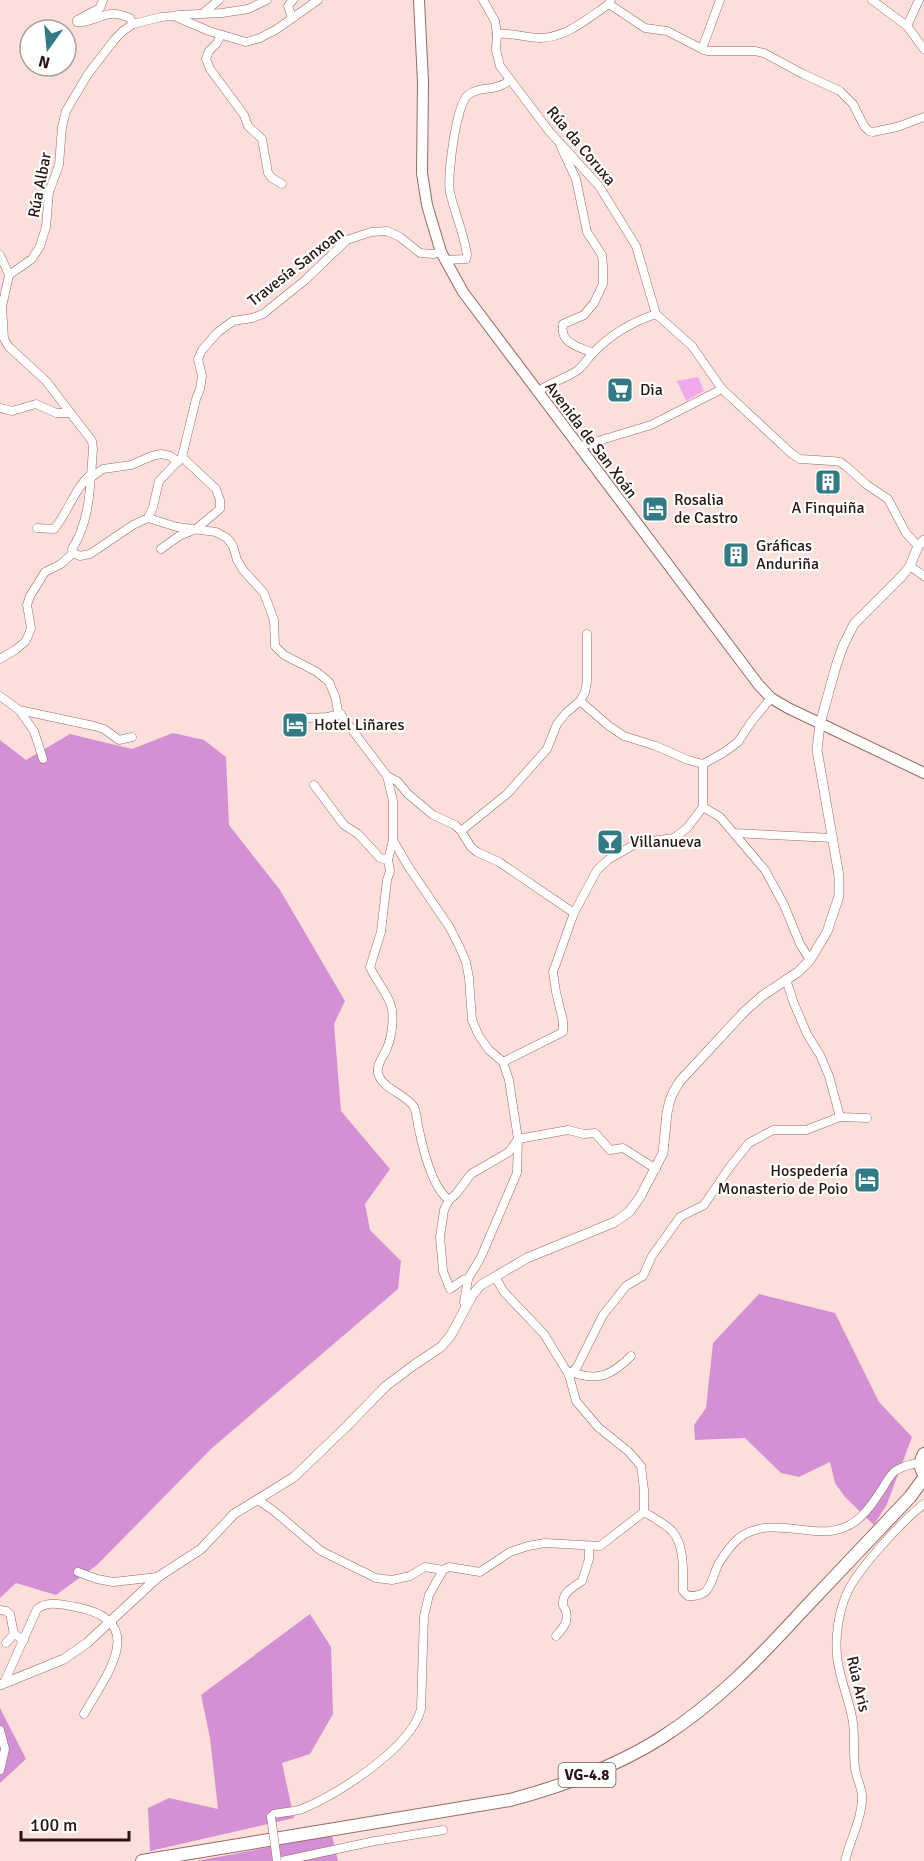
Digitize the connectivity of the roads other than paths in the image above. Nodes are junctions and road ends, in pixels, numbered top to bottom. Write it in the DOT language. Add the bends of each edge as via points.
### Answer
graph roads {
  1 [pos="103,0"];
  2 [pos="219,0"];
  3 [pos="267,0"];
  4 [pos="293,0"];
  5 [pos="318,0"];
  6 [pos="419,0"];
  7 [pos="483,0"];
  8 [pos="720,0"];
  9 [pos="872,0"];
  10 [pos="919,0"];
  11 [pos="610,2"];
  12 [pos="200,14"];
  13 [pos="174,16"];
  14 [pos="292,18"];
  15 [pos="133,24"];
  16 [pos="907,26"];
  17 [pos="497,34"];
  18 [pos="221,35"];
  19 [pos="702,49"];
  20 [pos="924,49"];
  21 [pos="510,80"];
  22 [pos="924,117"];
  23 [pos="556,138"];
  24 [pos="282,184"];
  25 [pos="0,255"];
  26 [pos="443,256"];
  27 [pos="9,275"];
  28 [pos="656,314"];
  29 [pos="593,353"];
  30 [pos="722,388"];
  31 [pos="537,392"];
  32 [pos="0,408"];
  33 [pos="69,414"];
  34 [pos="578,447"];
  35 [pos="180,459"];
  36 [pos="90,476"];
  37 [pos="147,518"];
  38 [pos="37,528"];
  39 [pos="196,529"];
  40 [pos="921,543"];
  41 [pos="161,549"];
  42 [pos="73,553"];
  43 [pos="910,566"];
  44 [pos="924,576"];
  45 [pos="587,634"];
  46 [pos="0,659"];
  47 [pos="0,696"];
  48 [pos="771,698"];
  49 [pos="580,700"];
  50 [pos="19,710"];
  51 [pos="341,714"];
  52 [pos="307,718"];
  53 [pos="820,724"];
  54 [pos="132,737"];
  55 [pos="43,759"];
  56 [pos="703,764"];
  57 [pos="924,772"];
  58 [pos="387,776"];
  59 [pos="314,785"];
  60 [pos="703,807"];
  61 [pos="461,831"];
  62 [pos="734,833"];
  63 [pos="832,838"];
  64 [pos="393,840"];
  65 [pos="388,860"];
  66 [pos="574,913"];
  67 [pos="810,960"];
  68 [pos="786,979"];
  69 [pos="503,1062"];
  70 [pos="840,1117"];
  71 [pos="867,1118"];
  72 [pos="518,1139"];
  73 [pos="656,1169"];
  74 [pos="449,1200"];
  75 [pos="495,1277"];
  76 [pos="468,1280"];
  77 [pos="466,1307"];
  78 [pos="631,1356"];
  79 [pos="571,1373"];
  80 [pos="923,1467"];
  81 [pos="258,1500"];
  82 [pos="924,1504"];
  83 [pos="644,1512"];
  84 [pos="589,1547"];
  85 [pos="443,1570"];
  86 [pos="78,1572"];
  87 [pos="158,1577"];
  88 [pos="0,1610"];
  89 [pos="110,1622"];
  90 [pos="14,1634"];
  91 [pos="556,1636"];
  92 [pos="24,1640"];
  93 [pos="6,1643"];
  94 [pos="2,1684"];
  95 [pos="84,1714"];
  96 [pos="0,1730"];
  97 [pos="0,1770"];
  98 [pos="443,1830"];
  99 [pos="142,1861"];
  100 [pos="277,1861"];
  101 [pos="282,1861"];
  102 [pos="845,1861"];
  1 -- 15 [label="street" via="100,8 76,22 118,14 130,18"];
  2 -- 12 [label="street"];
  3 -- 12 [label="street, Rúa Albar" via="248,9"];
  4 -- 14 [label="street" via="288,6"];
  5 -- 14 [label="street"];
  6 -- 26 [label="main road, Avenida de San Xoán" via="422,173 427,205"];
  7 -- 17 [label="street, Rúa da Coruxa" via="495,21"];
  8 -- 19 [label="street"];
  9 -- 16 [label="street"];
  10 -- 16 [label="street"];
  11 -- 17 [label="street" via="560,35 541,38"];
  11 -- 19 [label="street" via="645,28 667,32"];
  12 -- 13 [label="street, Rúa Albar"];
  13 -- 15 [label="street, Rúa Albar"];
  13 -- 18 [label="street"];
  14 -- 18 [label="street" via="246,42"];
  15 -- 27 [label="street, Rúa Albar" via="108,48 66,111 59,165 49,192 40,246 32,259"];
  16 -- 20 [label="street"];
  17 -- 21 [label="street, Rúa da Coruxa" via="500,66"];
  18 -- 24 [label="street" via="206,59 210,69 248,126 262,139 268,173"];
  19 -- 22 [label="street" via="764,53 840,90 854,104 869,132"];
  21 -- 23 [label="street, Rúa da Coruxa"];
  21 -- 26 [label="street" via="501,87 470,93 462,104 455,128 449,190 467,255 466,259"];
  23 -- 28 [label="street, Rúa da Coruxa" via="599,186 636,246"];
  23 -- 29 [label="street" via="576,179 587,232 602,255 603,266 603,284 594,303 584,315 563,324 562,329 573,346"];
  25 -- 27 [label="street"];
  26 -- 31 [label="main road, Avenida de San Xoán" via="469,302"];
  26 -- 35 [label="street, Travesía Sanxoan" via="420,253 387,231 347,240 264,314 233,321 218,332 198,359 200,389"];
  27 -- 33 [label="street" via="2,307 4,339 46,381"];
  28 -- 29 [label="street" via="618,331"];
  28 -- 30 [label="street" via="692,346"];
  29 -- 31 [label="street" via="578,370"];
  30 -- 34 [label="street" via="651,425"];
  30 -- 40 [label="street" via="800,459 840,462 882,494 906,533"];
  31 -- 34 [label="main road, Avenida de San Xoán"];
  32 -- 33 [label="street" via="12,411 36,404"];
  33 -- 36 [label="street" via="92,441"];
  34 -- 48 [label="main road, Avenida de San Xoán"];
  35 -- 36 [label="street" via="161,454 131,465 102,469"];
  35 -- 37 [label="street" via="159,481"];
  35 -- 39 [label="street" via="216,489 220,500 220,509"];
  36 -- 38 [label="street" via="54,529"];
  36 -- 42 [label="street" via="87,512"];
  37 -- 39 [label="street"];
  37 -- 42 [label="street" via="90,554"];
  39 -- 41 [label="street"];
  39 -- 51 [label="street" via="227,538 243,570 264,592 274,620 275,646 329,682"];
  40 -- 43 [label="street"];
  42 -- 46 [label="street" via="45,572 27,605 31,628 25,642"];
  43 -- 44 [label="street"];
  43 -- 53 [label="street" via="854,624 836,666"];
  45 -- 49 [label="street" via="587,681"];
  47 -- 50 [label="street"];
  48 -- 53 [label="main road, Avenida de San Xoán"];
  48 -- 56 [label="street" via="738,742"];
  49 -- 56 [label="street" via="624,736"];
  49 -- 61 [label="street" via="557,724 547,748 507,794"];
  50 -- 54 [label="street" via="94,726 119,740"];
  50 -- 55 [label="street" via="34,731"];
  51 -- 52 [label="street"];
  51 -- 58 [label="street"];
  53 -- 57 [label="main road, Avenida de San Xoán"];
  53 -- 63 [label="street" via="817,750"];
  56 -- 60 [label="street"];
  58 -- 61 [label="street" via="433,815"];
  58 -- 64 [label="street" via="393,801"];
  59 -- 65 [label="street" via="344,825 380,858"];
  60 -- 62 [label="street" via="720,817"];
  60 -- 66 [label="street" via="674,838 637,843 609,859 597,870"];
  61 -- 66 [label="street" via="477,852 499,862"];
  62 -- 63 [label="street"];
  62 -- 67 [label="street" via="765,870"];
  63 -- 67 [label="street" via="839,876 838,896 827,932"];
  64 -- 65 [label="street"];
  64 -- 69 [label="street" via="455,938 466,962 472,1020 489,1050"];
  65 -- 74 [label="street" via="390,871 381,932 370,967 392,1011 387,1047 378,1073 381,1080 414,1107 422,1147 438,1188"];
  66 -- 69 [label="street" via="554,972 563,1032"];
  67 -- 68 [label="street"];
  68 -- 70 [label="street" via="807,1034 829,1076"];
  68 -- 73 [label="street" via="744,1012 680,1081 669,1100 663,1153"];
  69 -- 72 [label="street"];
  70 -- 71 [label="street"];
  70 -- 79 [label="street" via="806,1130 772,1130 749,1143 704,1205 680,1217 652,1256 643,1276 626,1286 603,1315"];
  72 -- 73 [label="street" via="568,1130 595,1133 610,1150 623,1149"];
  72 -- 74 [label="street" via="509,1152 471,1174"];
  72 -- 76 [label="street" via="517,1173"];
  73 -- 75 [label="street" via="628,1212 615,1222 527,1258"];
  74 -- 76 [label="street" via="441,1223 443,1271 450,1289"];
  75 -- 77 [label="street" via="481,1285"];
  75 -- 79 [label="street" via="544,1334"];
  76 -- 77 [label="street"];
  77 -- 81 [label="street" via="441,1347 386,1386 294,1477"];
  78 -- 79 [label="street" via="618,1370 608,1374 596,1377"];
  79 -- 83 [label="street" via="576,1401 641,1466"];
  80 -- 83 [label="street" via="896,1470 870,1507 841,1529 768,1527 739,1538 719,1563 707,1591 699,1596 683,1592 682,1561 674,1533"];
  80 -- 99 [label="highway, VG-4.8" via="910,1497 737,1679 662,1738 625,1759 546,1790 500,1802"];
  81 -- 85 [label="street" via="321,1551 376,1578 410,1576 425,1567"];
  81 -- 87 [label="street" via="234,1514 201,1549"];
  82 -- 102 [label="street, Rúa Aris" via="857,1576 839,1619 838,1662 853,1723 855,1769 862,1794"];
  83 -- 84 [label="street" via="600,1546"];
  84 -- 85 [label="street" via="545,1543 510,1552 480,1572 449,1567"];
  84 -- 91 [label="street" via="582,1581 563,1599 567,1621"];
  85 -- 100 [label="street, bridge" via="429,1596 424,1616 419,1718 395,1748 365,1772 300,1810 271,1817"];
  86 -- 87 [label="street" via="112,1582"];
  87 -- 89 [label="street"];
  88 -- 90 [label="street" via="10,1614"];
  89 -- 92 [label="street" via="92,1610 42,1604"];
  89 -- 94 [label="street" via="64,1659"];
  89 -- 95 [label="street" via="118,1638 117,1651"];
  90 -- 92 [label="street"];
  90 -- 93 [label="street"];
  92 -- 94 [label="street"];
  96 -- 97 [label="street" via="5,1749"];
  98 -- 101 [label="street"];
}
